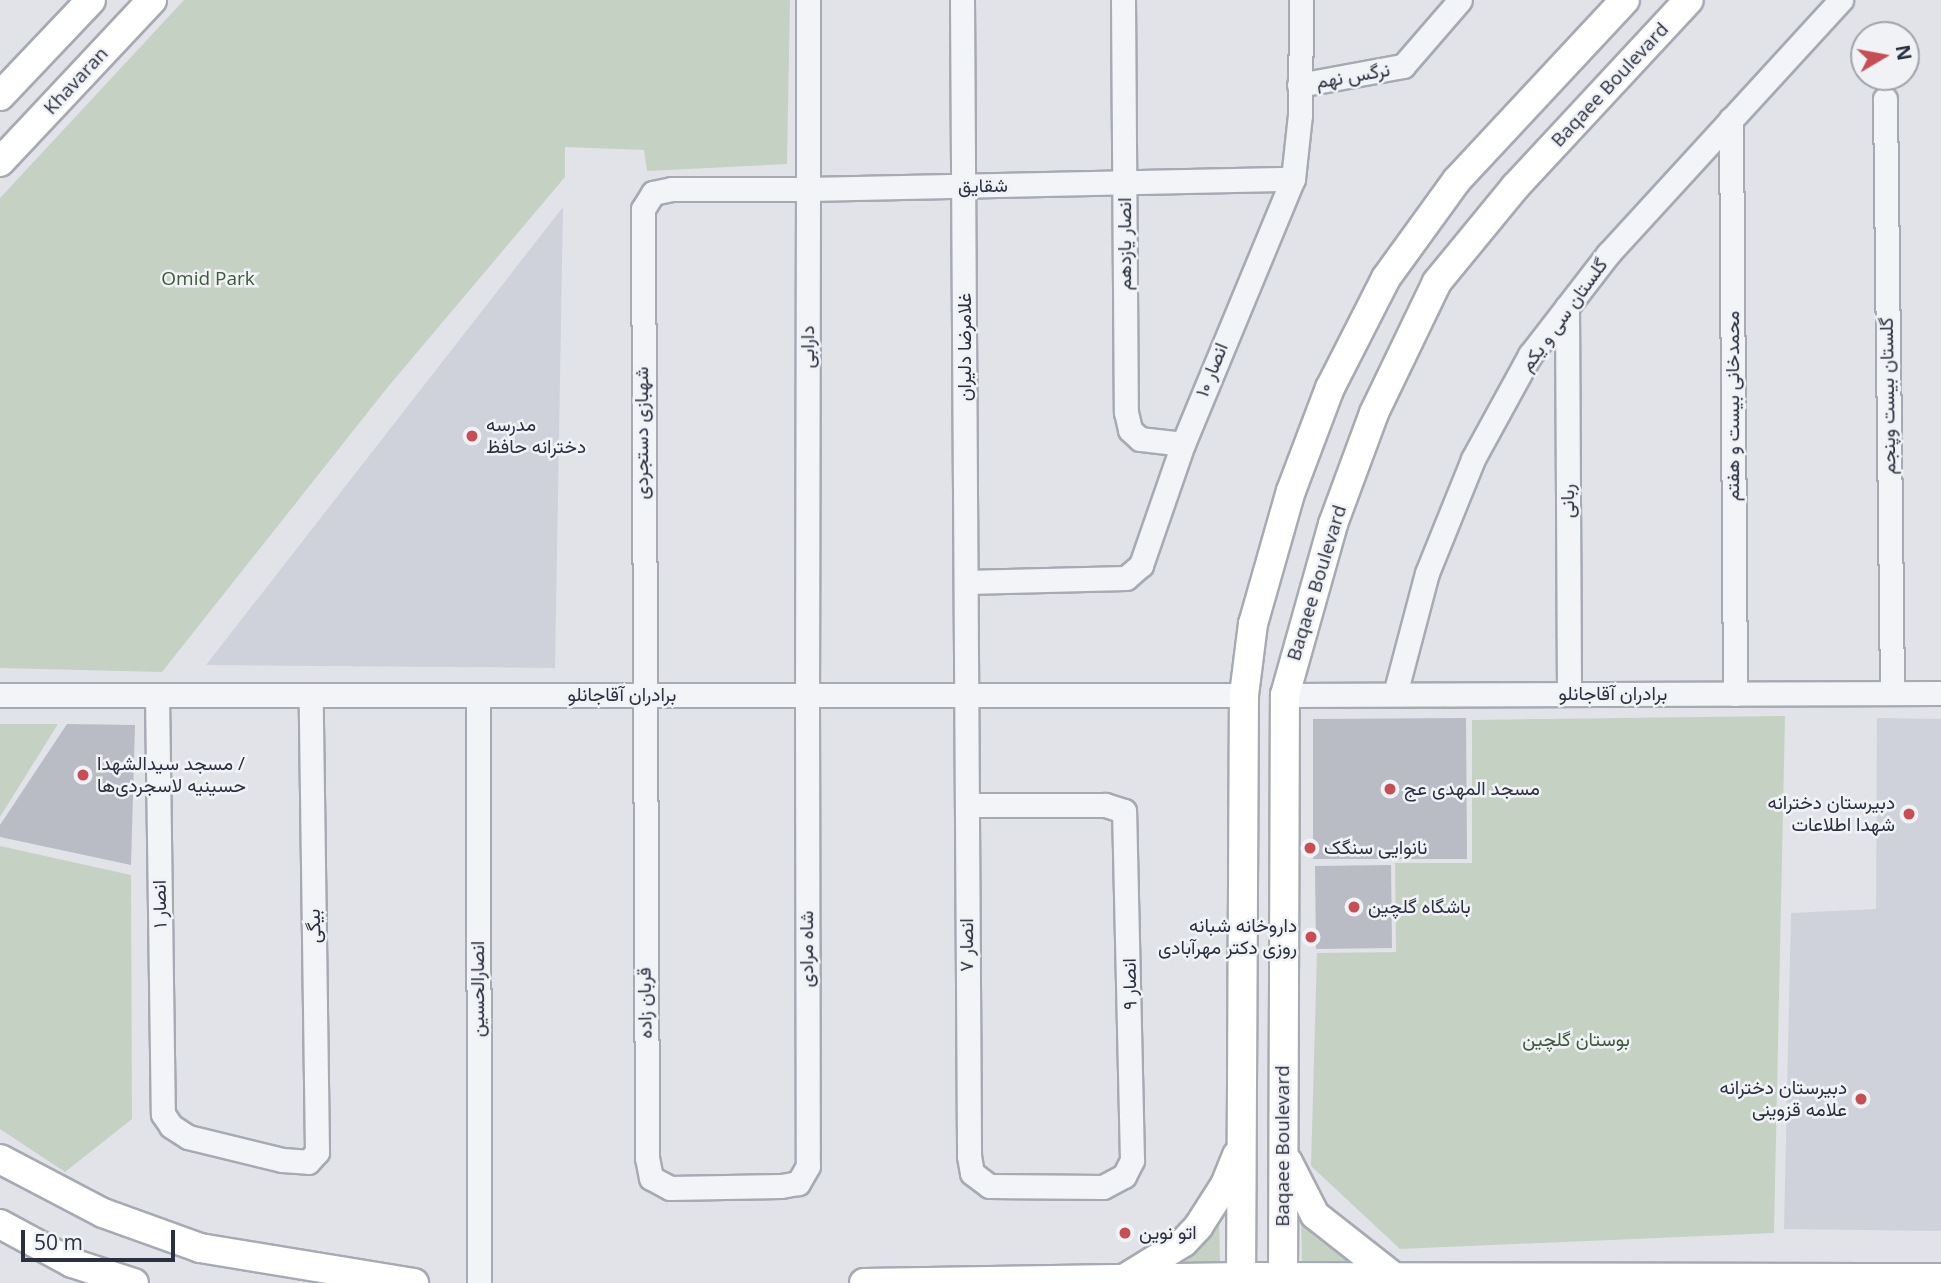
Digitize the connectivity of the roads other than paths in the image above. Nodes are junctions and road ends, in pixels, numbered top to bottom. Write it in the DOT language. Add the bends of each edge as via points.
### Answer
graph roads {
  1 [pos="91,0"];
  2 [pos="152,0"];
  3 [pos="808,0"];
  4 [pos="962,0"];
  5 [pos="1123,0"];
  6 [pos="1301,0"];
  7 [pos="1460,0"];
  8 [pos="1625,0"];
  9 [pos="1689,0"];
  10 [pos="1841,0"];
  11 [pos="1299,85"];
  12 [pos="0,96"];
  13 [pos="1885,99"];
  14 [pos="1731,119"];
  15 [pos="0,162"];
  16 [pos="1293,179"];
  17 [pos="1125,183"];
  18 [pos="964,186"];
  19 [pos="672,189"];
  20 [pos="808,190"];
  21 [pos="1567,307"];
  22 [pos="1183,444"];
  23 [pos="966,582"];
  24 [pos="1892,693"];
  25 [pos="1941,693"];
  26 [pos="1395,694"];
  27 [pos="1569,694"];
  28 [pos="1735,694"];
  29 [pos="0,695"];
  30 [pos="157,695"];
  31 [pos="311,695"];
  32 [pos="478,695"];
  33 [pos="641,695"];
  34 [pos="807,695"];
  35 [pos="966,695"];
  36 [pos="1244,695"];
  37 [pos="1285,695"];
  38 [pos="967,805"];
  39 [pos="1242,1143"];
  40 [pos="1283,1147"];
  41 [pos="316,1158"];
  42 [pos="0,1159"];
  43 [pos="781,1186"];
  44 [pos="989,1186"];
  45 [pos="0,1224"];
  46 [pos="1395,1278"];
  47 [pos="1941,1278"];
  48 [pos="1122,1280"];
  49 [pos="1242,1280"];
  50 [pos="1283,1280"];
  51 [pos="134,1283"];
  52 [pos="414,1283"];
  53 [pos="478,1283"];
  54 [pos="864,1283"];
  1 -- 12 [label="main road"];
  2 -- 15 [label="main road, Khavaran"];
  3 -- 20 [label="street, دارابی"];
  4 -- 18 [label="street, غلامرضا دلیران"];
  5 -- 17 [label="street, انصار یازدهم"];
  6 -- 11 [label="street, انصار ۱۰"];
  7 -- 11 [label="street, نرگس نهم" via="1403,66"];
  8 -- 36 [label="main road" via="1457,180 1386,278 1330,388 1291,491 1253,624"];
  9 -- 37 [label="main road, Baqaee Boulevard" via="1515,187 1437,282 1374,413 1333,524"];
  10 -- 14 [label="street, گلستان سی و یکم"];
  11 -- 16 [label="street, انصار ۱۰"];
  13 -- 24 [label="street, گلستان بیست وپنجم"];
  14 -- 21 [label="street, گلستان سی و یکم" via="1608,254"];
  14 -- 28 [label="street, محمدخانی بیست و هفتم"];
  16 -- 17 [label="street, شقایق"];
  16 -- 22 [label="street, انصار ۱۰"];
  17 -- 18 [label="street, شقایق"];
  17 -- 22 [label="street, انصار یازدهم" via="1130,429 1140,439"];
  18 -- 20 [label="street, شقایق"];
  18 -- 23 [label="street, غلامرضا دلیران"];
  19 -- 20 [label="street, شقایق"];
  19 -- 33 [label="street, شهبازی دستجردی" via="653,193 643,209"];
  20 -- 34 [label="street, دارابی"];
  21 -- 26 [label="street, گلستان سی و یکم" via="1530,355 1473,459 1427,573"];
  21 -- 27 [label="street, ربانی"];
  22 -- 23 [label="street, انصار ۱۰" via="1141,565 1126,578"];
  23 -- 35 [label="street, غلامرضا دلیران"];
  24 -- 25 [label="street, برادران آقاجانلو"];
  24 -- 28 [label="street, برادران آقاجانلو"];
  26 -- 27 [label="street, برادران آقاجانلو"];
  26 -- 37 [label="street, برادران آقاجانلو"];
  27 -- 28 [label="street, برادران آقاجانلو"];
  29 -- 30 [label="street, برادران آقاجانلو"];
  30 -- 31 [label="street, برادران آقاجانلو"];
  30 -- 41 [label="street, انصار ۱" via="163,1114 188,1137 282,1160"];
  31 -- 32 [label="street, برادران آقاجانلو"];
  31 -- 41 [label="street, بیگی"];
  32 -- 33 [label="street, برادران آقاجانلو"];
  32 -- 53 [label="street, انصارالحسین"];
  33 -- 34 [label="street, برادران آقاجانلو"];
  33 -- 43 [label="street, قربان زاده" via="647,1158 651,1178 670,1188"];
  34 -- 35 [label="street, برادران آقاجانلو"];
  34 -- 43 [label="street, شاه مرادی" via="808,1166 798,1183"];
  35 -- 36 [label="street, برادران آقاجانلو"];
  35 -- 38 [label="street, انصار ۷"];
  36 -- 37 [label="main road"];
  36 -- 39 [label="main road"];
  37 -- 40 [label="main road, Baqaee Boulevard"];
  38 -- 44 [label="street, انصار ۷" via="968,1156 972,1173"];
  38 -- 44 [label="street, انصار ۹" via="1105,806 1124,811 1128,832 1132,1160 1124,1176 1104,1187"];
  39 -- 48 [label="main road" via="1226,1185 1198,1227 1184,1242"];
  39 -- 49 [label="main road"];
  40 -- 46 [label="main road" via="1302,1196 1315,1215"];
  40 -- 50 [label="main road, Baqaee Boulevard"];
  42 -- 52 [label="main road" via="103,1213 200,1248"];
  45 -- 51 [label="main road" via="72,1263"];
  46 -- 47 [label="main road"];
  46 -- 50 [label="main road"];
  48 -- 49 [label="main road"];
  48 -- 54 [label="main road"];
  49 -- 50 [label="main road"];
}
